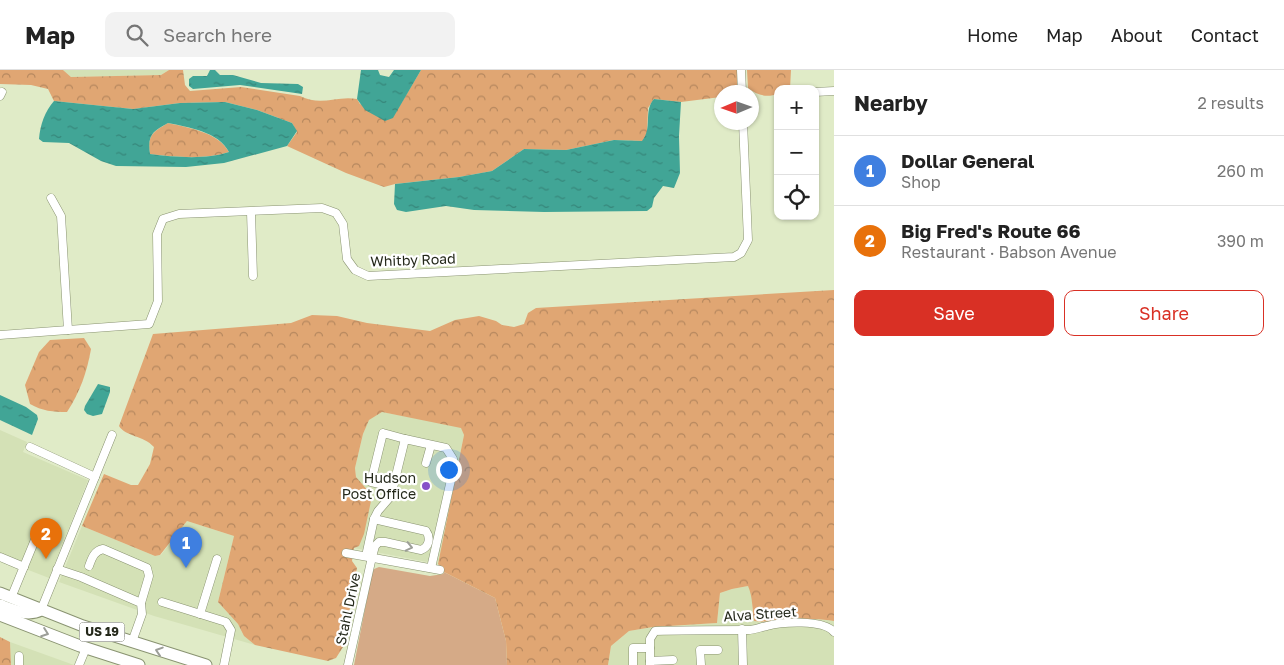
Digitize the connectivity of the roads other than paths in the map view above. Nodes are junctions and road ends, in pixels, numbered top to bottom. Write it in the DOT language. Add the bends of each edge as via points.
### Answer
graph roads {
  1 [pos="741,70"];
  2 [pos="742,85"];
  3 [pos="834,91"];
  4 [pos="819,92"];
  5 [pos="743,130"];
  6 [pos="51,198"];
  7 [pos="251,212"];
  8 [pos="253,276"];
  9 [pos="68,330"];
  10 [pos="0,334"];
  11 [pos="112,435"];
  12 [pos="405,438"];
  13 [pos="431,445"];
  14 [pos="30,448"];
  15 [pos="426,463"];
  16 [pos="95,477"];
  17 [pos="393,487"];
  18 [pos="374,519"];
  19 [pos="39,530"];
  20 [pos="371,532"];
  21 [pos="379,542"];
  22 [pos="346,553"];
  23 [pos="0,557"];
  24 [pos="369,557"];
  25 [pos="217,559"];
  26 [pos="89,566"];
  27 [pos="24,567"];
  28 [pos="431,568"];
  29 [pos="57,569"];
  30 [pos="440,570"];
  31 [pos="0,594"];
  32 [pos="11,598"];
  33 [pos="162,602"];
  34 [pos="141,603"];
  35 [pos="0,605"];
  36 [pos="41,610"];
  37 [pos="200,614"];
  38 [pos="0,615"];
  39 [pos="742,629"];
  40 [pos="834,632"];
  41 [pos="132,642"];
  42 [pos="86,648"];
  43 [pos="650,648"];
  44 [pos="718,650"];
  45 [pos="19,656"];
  46 [pos="673,660"];
  47 [pos="650,663"];
  48 [pos="19,665"];
  49 [pos="79,665"];
  50 [pos="139,665"];
  51 [pos="206,665"];
  52 [pos="224,665"];
  53 [pos="348,665"];
  54 [pos="633,665"];
  55 [pos="701,665"];
  56 [pos="743,665"];
  1 -- 2 [label="street"];
  3 -- 4 [label="street"];
  5 -- 7 [label="street, Whitby Road" via="748,240 741,253 734,257 368,276 355,270 347,259 344,224 336,213 322,208"];
  6 -- 9 [label="street" via="61,216"];
  7 -- 8 [label="street"];
  7 -- 9 [label="street, Whitby Road" via="179,214 163,219 157,234 158,301 148,324"];
  9 -- 10 [label="street, Whitby Road"];
  11 -- 16 [label="street"];
  12 -- 13 [label="street"];
  12 -- 17 [label="street"];
  12 -- 17 [label="street" via="383,433 372,482"];
  13 -- 15 [label="street"];
  13 -- 28 [label="street" via="446,448 453,463"];
  14 -- 16 [label="street"];
  16 -- 29 [label="street"];
  17 -- 18 [label="street" via="391,496"];
  18 -- 20 [label="street"];
  21 -- 18 [label="street, one-way" via="421,550 429,538 426,531"];
  19 -- 27 [label="street"];
  20 -- 21 [label="street"];
  20 -- 24 [label="street"];
  21 -- 24 [label="street"];
  22 -- 24 [label="street"];
  23 -- 27 [label="street"];
  24 -- 28 [label="street"];
  24 -- 53 [label="street, Stahl Drive"];
  25 -- 37 [label="street"];
  26 -- 34 [label="street" via="98,550 103,549 147,568 150,576"];
  27 -- 32 [label="street"];
  28 -- 30 [label="street"];
  29 -- 34 [label="street"];
  29 -- 36 [label="street"];
  31 -- 32 [label="highway, US 19"];
  32 -- 36 [label="highway, US 19"];
  33 -- 37 [label="street"];
  34 -- 41 [label="street" via="142,614"];
  35 -- 36 [label="highway" via="25,613"];
  36 -- 41 [label="highway, US 19"];
  37 -- 52 [label="street" via="226,622 231,630"];
  38 -- 42 [label="highway, US 19, one-way"];
  39 -- 40 [label="street, Alva Street" via="795,623 817,624"];
  39 -- 43 [label="street, Alva Street" via="655,631 650,639"];
  39 -- 56 [label="street"];
  51 -- 41 [label="highway, US 19, one-way"];
  42 -- 49 [label="street"];
  42 -- 50 [label="highway, US 19"];
  43 -- 47 [label="street"];
  43 -- 54 [label="street" via="633,648"];
  44 -- 55 [label="street" via="700,650"];
  45 -- 48 [label="street"];
  46 -- 47 [label="street"];
}
